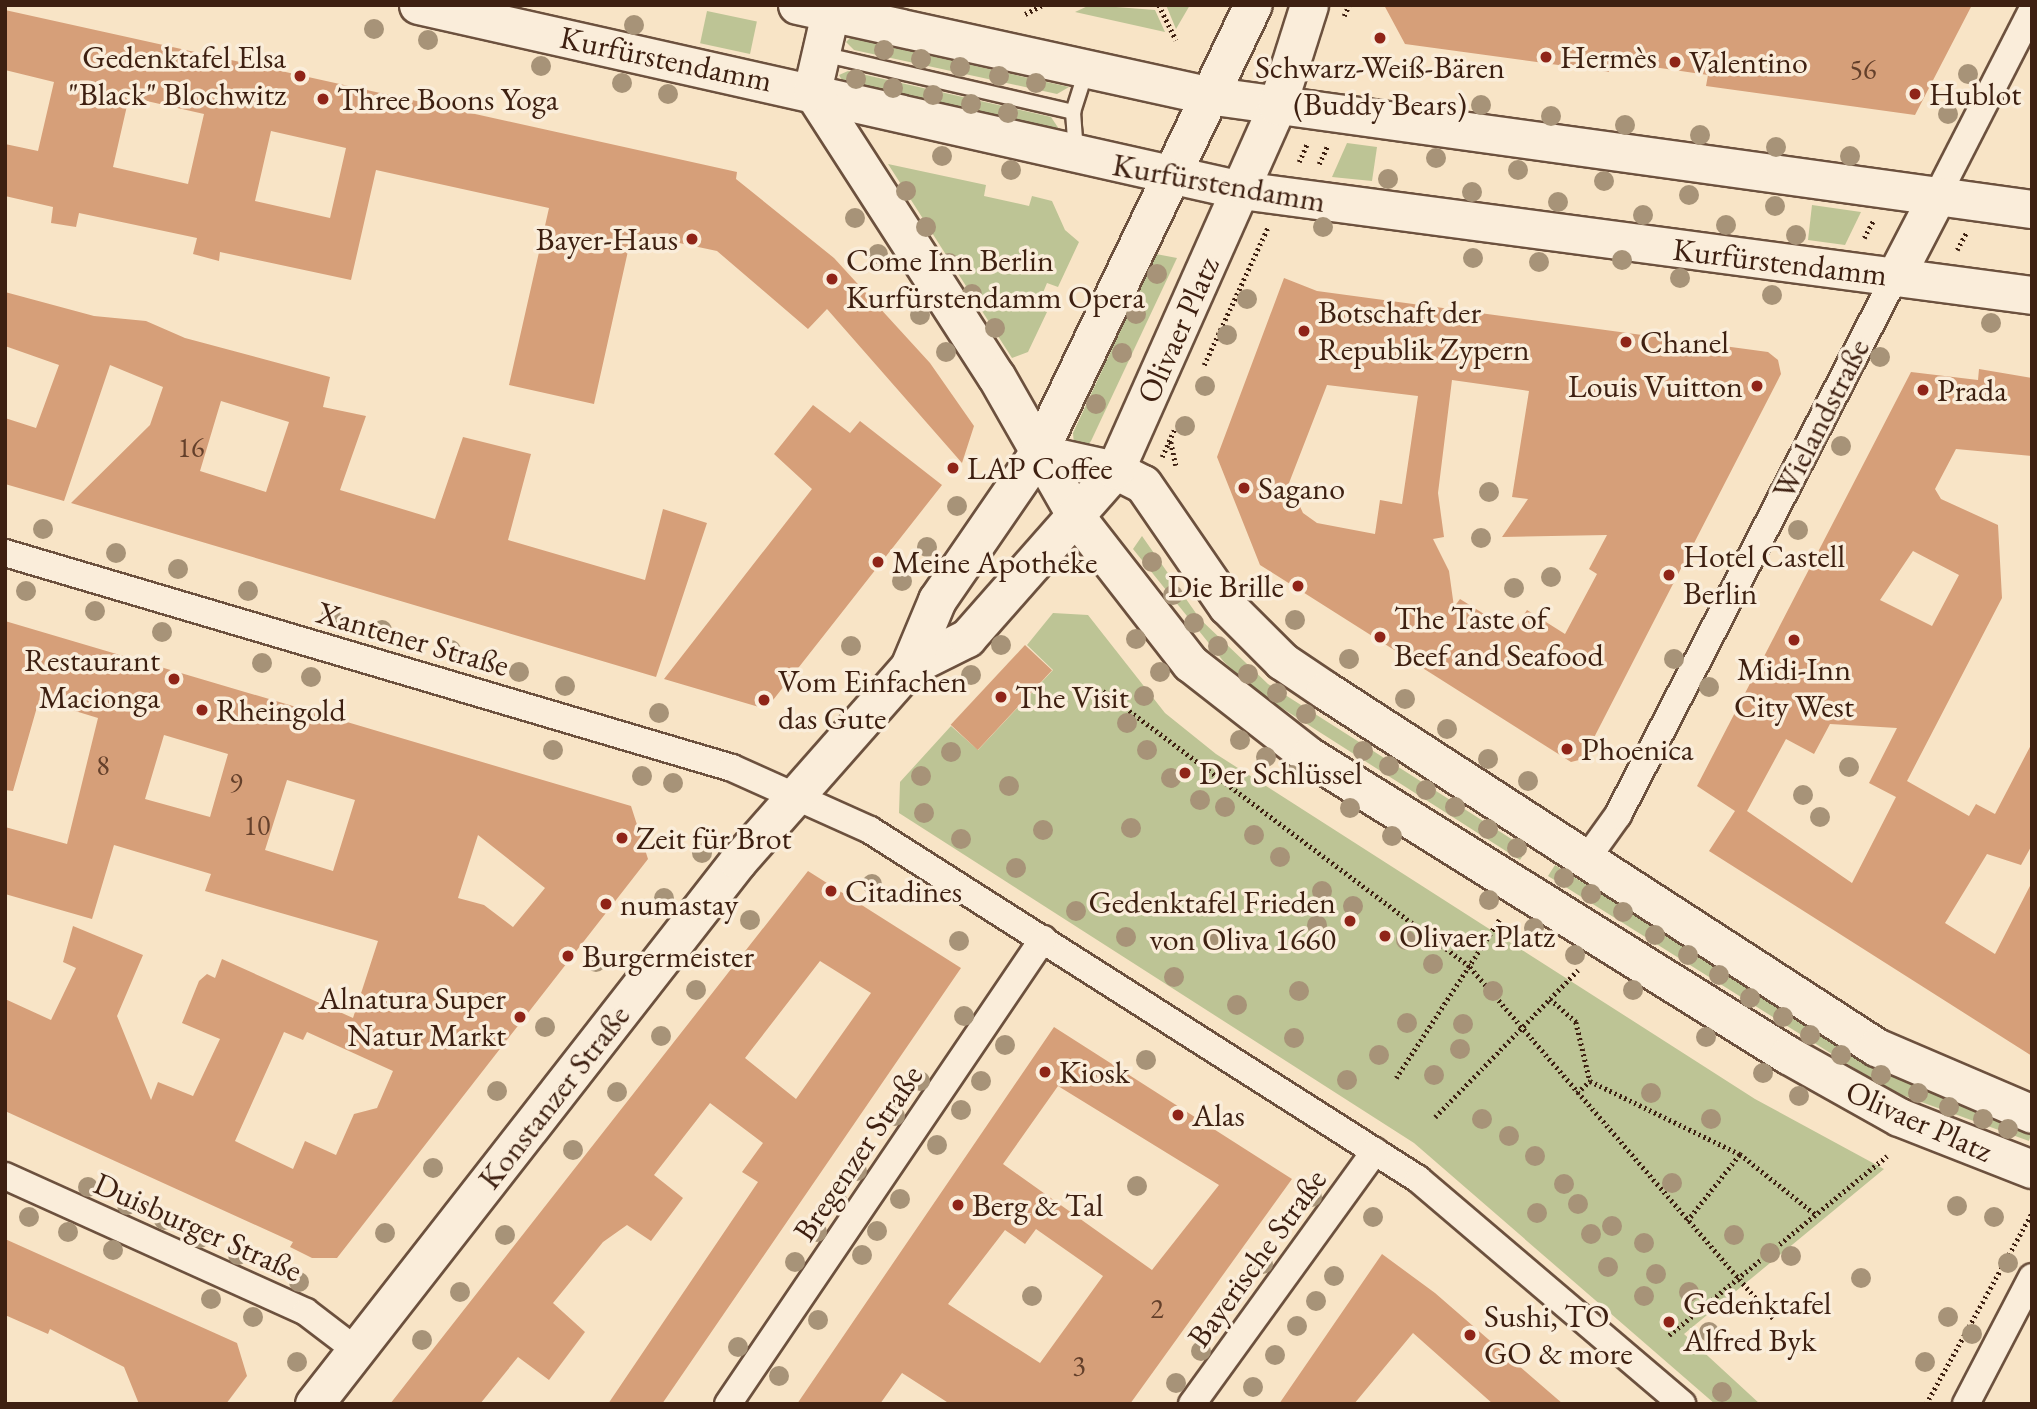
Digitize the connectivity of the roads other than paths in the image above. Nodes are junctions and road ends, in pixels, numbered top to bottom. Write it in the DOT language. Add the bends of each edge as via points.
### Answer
graph roads {
  1 [pos="418,5"];
  2 [pos="1253,5"];
  3 [pos="1310,5"];
  4 [pos="820,8"];
  5 [pos="2032,10"];
  6 [pos="821,54"];
  7 [pos="1086,71"];
  8 [pos="811,91"];
  9 [pos="1207,95"];
  10 [pos="1277,106"];
  11 [pos="1073,113"];
  12 [pos="1076,156"];
  13 [pos="1168,175"];
  14 [pos="1241,190"];
  15 [pos="1937,196"];
  16 [pos="2032,209"];
  17 [pos="1895,277"];
  18 [pos="2032,295"];
  19 [pos="1038,453"];
  20 [pos="1115,470"];
  21 [pos="1077,517"];
  22 [pos="5,553"];
  23 [pos="909,667"];
  24 [pos="799,796"];
  25 [pos="1585,861"];
  26 [pos="1043,939"];
  27 [pos="2032,1114"];
  28 [pos="1375,1151"];
  29 [pos="2032,1169"];
  30 [pos="5,1176"];
  31 [pos="2032,1278"];
  32 [pos="356,1350"];
  33 [pos="314,1404"];
  34 [pos="727,1404"];
  35 [pos="1192,1404"];
  36 [pos="1682,1404"];
  37 [pos="1966,1404"];
  1 -- 8 [label="main road, Kurfürstendamm"];
  2 -- 9 [label="main road, Olivaer Platz"];
  3 -- 10 [label="main road, Olivaer Platz"];
  4 -- 6 [label="main road"];
  4 -- 7 [label="main road"];
  5 -- 15 [label="street, Wielandstraße"];
  6 -- 8 [label="main road"];
  6 -- 11 [label="lane"];
  7 -- 9 [label="main road"];
  7 -- 11 [label="lane"];
  8 -- 12 [label="main road, Kurfürstendamm"];
  8 -- 19 [label="main road, Olivaer Platz"];
  9 -- 10 [label="main road"];
  9 -- 13 [label="main road, Olivaer Platz"];
  10 -- 14 [label="main road, Olivaer Platz"];
  10 -- 15 [label="main road"];
  11 -- 12 [label="lane"];
  12 -- 13 [label="main road, Kurfürstendamm"];
  13 -- 14 [label="main road, Kurfürstendamm"];
  13 -- 19 [label="main road, Olivaer Platz"];
  14 -- 17 [label="main road, Kurfürstendamm"];
  14 -- 20 [label="main road, Olivaer Platz"];
  15 -- 16 [label="main road"];
  15 -- 17 [label="main road, Wielandstraße"];
  17 -- 18 [label="main road, Kurfürstendamm"];
  17 -- 25 [label="street, Wielandstraße" via="1618,815"];
  19 -- 20 [label="main road, Olivaer Platz"];
  19 -- 21 [label="main road, Olivaer Platz"];
  19 -- 23 [label="main road, Olivaer Platz" via="937,600"];
  20 -- 21 [label="main road, Olivaer Platz"];
  20 -- 25 [label="main road, Olivaer Platz" via="1143,484 1227,607 1282,661"];
  21 -- 23 [label="main road, Olivaer Platz" via="967,638"];
  21 -- 29 [label="main road, Olivaer Platz" via="1190,663 1309,756 1857,1097"];
  22 -- 24 [label="street, Xantener Straße" via="705,759"];
  23 -- 24 [label="main road, Olivaer Platz"];
  24 -- 26 [label="street" via="888,841"];
  24 -- 32 [label="main road, Konstanzer Straße" via="738,861"];
  25 -- 27 [label="main road, Olivaer Platz" via="1876,1047"];
  26 -- 28 [label="street"];
  26 -- 34 [label="street, Bregenzer Straße"];
  28 -- 35 [label="street, Bayerische Straße"];
  28 -- 36 [label="street" via="1444,1198"];
  30 -- 32 [label="street, Duisburger Straße" via="306,1312"];
  31 -- 37 [label="street"];
  32 -- 33 [label="main road, Konstanzer Straße"];
}
